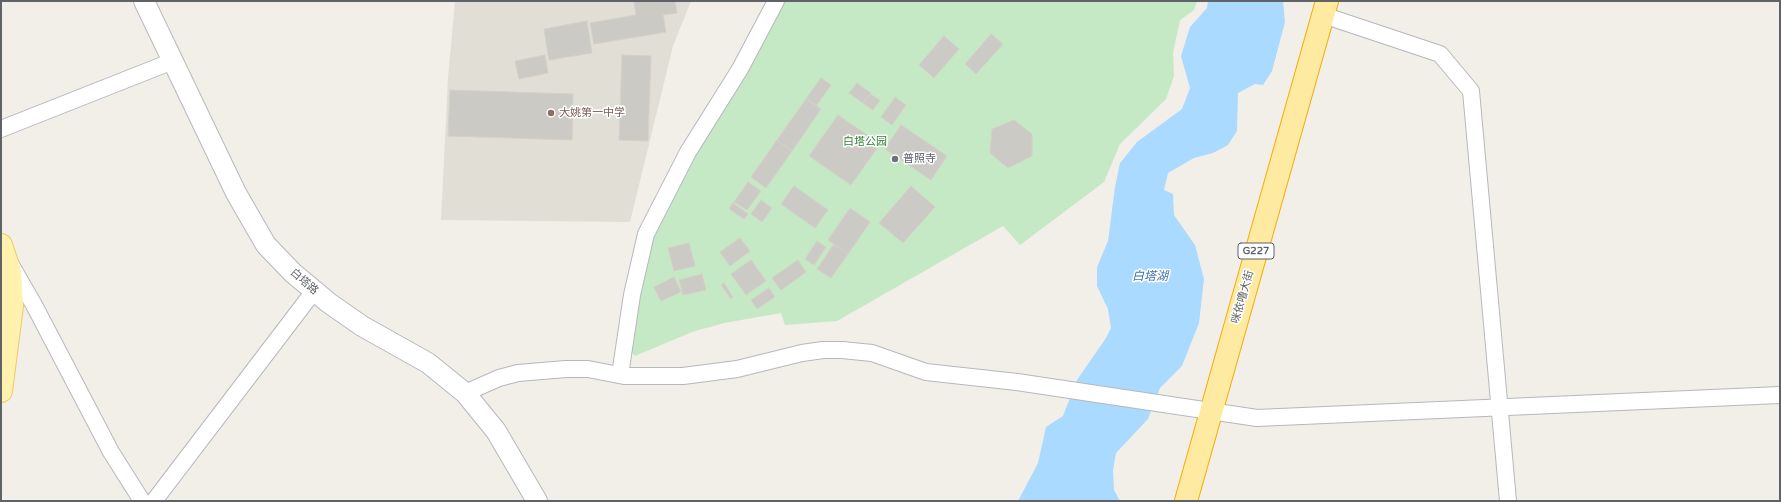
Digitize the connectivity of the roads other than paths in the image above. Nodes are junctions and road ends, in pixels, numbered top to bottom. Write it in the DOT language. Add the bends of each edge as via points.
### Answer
graph roads {
  1 [pos="144,1"];
  2 [pos="776,1"];
  3 [pos="1325,8"];
  4 [pos="173,61"];
  5 [pos="1,129"];
  6 [pos="4,252"];
  7 [pos="314,291"];
  8 [pos="620,375"];
  9 [pos="1,391"];
  10 [pos="465,393"];
  11 [pos="1780,394"];
  12 [pos="1500,407"];
  13 [pos="1210,412"];
  14 [pos="142,501"];
  15 [pos="154,501"];
  16 [pos="537,501"];
  17 [pos="1186,501"];
  18 [pos="1508,501"];
  1 -- 4 [label="street, 白塔路"];
  2 -- 8 [label="street" via="740,70 688,152 646,234 632,295"];
  3 -- 12 [label="street" via="1440,54 1471,90"];
  3 -- 13 [label="highway, 咪依噜大街 / G227"];
  4 -- 5 [label="street"];
  4 -- 7 [label="street, 白塔路" via="253,225 275,255"];
  6 -- 9 [label="main road" via="12,287 12,306"];
  6 -- 14 [label="street" via="111,452"];
  7 -- 10 [label="street, 白塔路" via="362,326 428,364"];
  7 -- 15 [label="street"];
  8 -- 10 [label="street" via="566,368 518,373 499,378"];
  8 -- 13 [label="street" via="683,376 737,369 802,353 842,350 872,354 926,372 1017,382"];
  10 -- 16 [label="street, 白塔路" via="496,431"];
  11 -- 12 [label="street"];
  12 -- 13 [label="street" via="1257,418"];
  12 -- 18 [label="street"];
  13 -- 17 [label="highway, 咪依噜大街 / G227"];
}
